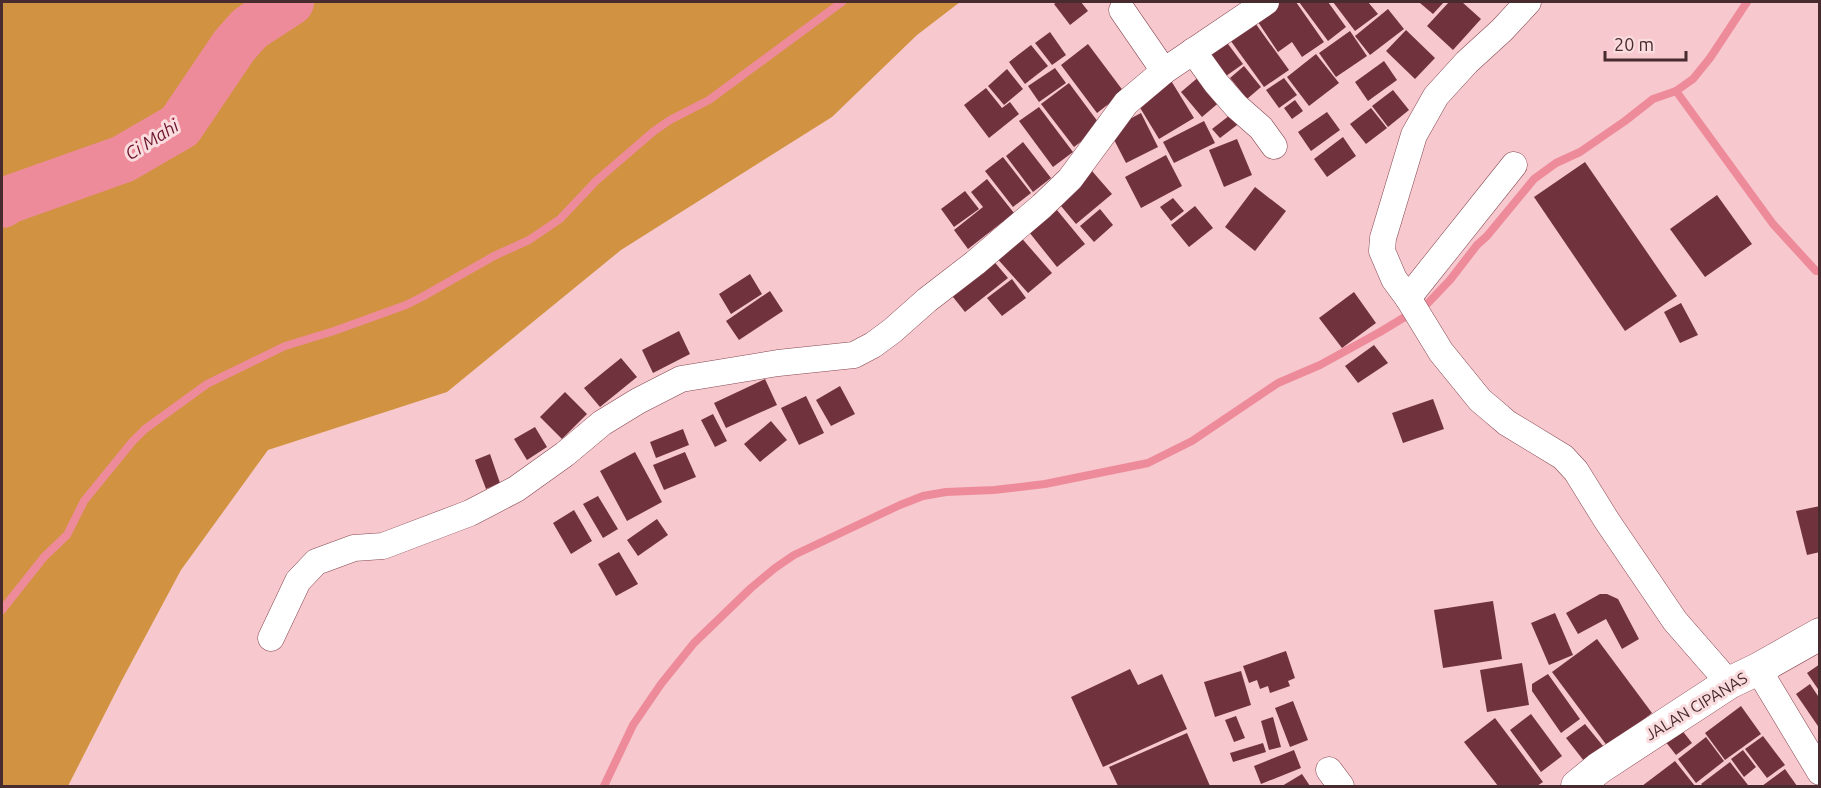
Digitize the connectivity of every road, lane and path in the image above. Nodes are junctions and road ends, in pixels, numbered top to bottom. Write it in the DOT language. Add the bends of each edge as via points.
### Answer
graph roads {
  1 [pos="1266,2"];
  2 [pos="1527,2"];
  3 [pos="1122,10"];
  4 [pos="1193,51"];
  5 [pos="1164,71"];
  6 [pos="1274,146"];
  7 [pos="1514,165"];
  8 [pos="1408,298"];
  9 [pos="1820,634"];
  10 [pos="271,638"];
  11 [pos="1758,669"];
  12 [pos="1729,683"];
  13 [pos="1820,772"];
  14 [pos="1577,786"];
  1 -- 4 [label="street"];
  2 -- 8 [label="street" via="1436,96 1414,135 1382,251 1394,279"];
  3 -- 5 [label="street"];
  4 -- 5 [label="street"];
  4 -- 6 [label="street" via="1216,83"];
  5 -- 10 [label="street" via="1126,103 1070,179 1042,206 873,345 854,355 681,379 602,423 516,489 470,513 383,546 354,548 316,562 298,581"];
  7 -- 8 [label="street"];
  8 -- 12 [label="street" via="1441,352 1480,400 1507,423 1563,457 1576,471 1675,621"];
  9 -- 11 [label="street, JALAN CIPANAS"];
  11 -- 12 [label="street, JALAN CIPANAS"];
  11 -- 13 [label="street"];
  12 -- 14 [label="street, JALAN CIPANAS"];
}
